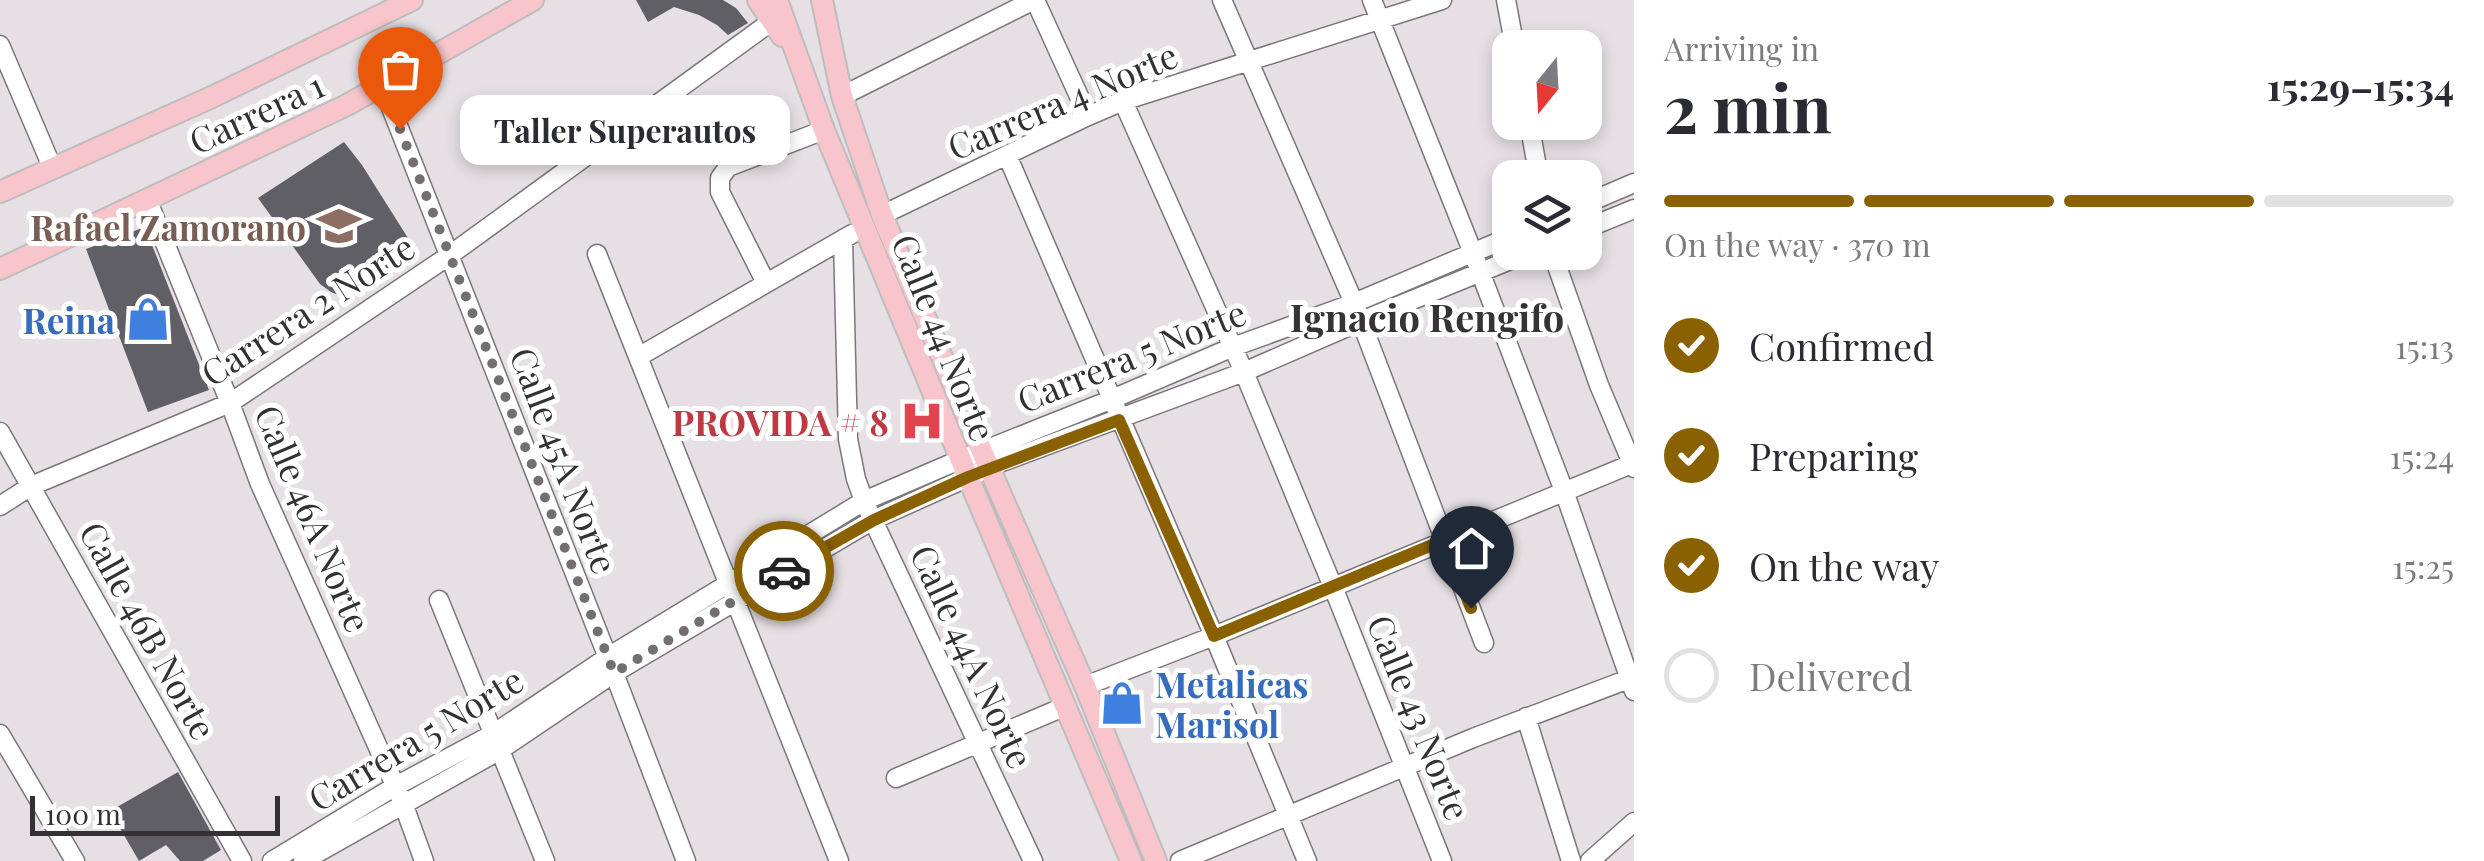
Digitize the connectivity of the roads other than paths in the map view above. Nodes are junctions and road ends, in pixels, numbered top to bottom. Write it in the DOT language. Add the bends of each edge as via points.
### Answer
graph roads {
  1 [pos="412,0"];
  2 [pos="533,0"];
  3 [pos="758,0"];
  4 [pos="822,0"];
  5 [pos="832,0"];
  6 [pos="1035,0"];
  7 [pos="1222,0"];
  8 [pos="1372,0"];
  9 [pos="1442,0"];
  10 [pos="1506,0"];
  11 [pos="775,10"];
  12 [pos="1378,19"];
  13 [pos="1512,30"];
  14 [pos="0,45"];
  15 [pos="1250,61"];
  16 [pos="836,64"];
  17 [pos="382,85"];
  18 [pos="842,96"];
  19 [pos="1123,102"];
  20 [pos="1088,116"];
  21 [pos="824,130"];
  22 [pos="1006,154"];
  23 [pos="52,167"];
  24 [pos="1634,183"];
  25 [pos="0,192"];
  26 [pos="1602,197"];
  27 [pos="147,199"];
  28 [pos="1634,209"];
  29 [pos="874,220"];
  30 [pos="1602,222"];
  31 [pos="843,239"];
  32 [pos="1492,245"];
  33 [pos="1474,253"];
  34 [pos="596,254"];
  35 [pos="450,255"];
  36 [pos="0,269"];
  37 [pos="1492,269"];
  38 [pos="1558,270"];
  39 [pos="1480,274"];
  40 [pos="766,283"];
  41 [pos="1354,302"];
  42 [pos="1361,321"];
  43 [pos="1233,346"];
  44 [pos="638,357"];
  45 [pos="1244,372"];
  46 [pos="1110,400"];
  47 [pos="230,403"];
  48 [pos="1119,420"];
  49 [pos="0,432"];
  50 [pos="986,459"];
  51 [pos="1633,465"];
  52 [pos="964,468"];
  53 [pos="31,486"];
  54 [pos="1564,491"];
  55 [pos="864,502"];
  56 [pos="0,506"];
  57 [pos="874,520"];
  58 [pos="1444,540"];
  59 [pos="1333,587"];
  60 [pos="731,592"];
  61 [pos="439,600"];
  62 [pos="1214,636"];
  63 [pos="1484,643"];
  64 [pos="611,665"];
  65 [pos="1632,682"];
  66 [pos="1085,686"];
  67 [pos="1066,706"];
  68 [pos="1526,717"];
  69 [pos="0,734"];
  70 [pos="496,742"];
  71 [pos="979,744"];
  72 [pos="1404,768"];
  73 [pos="896,778"];
  74 [pos="398,795"];
  75 [pos="1288,816"];
  76 [pos="1634,822"];
  77 [pos="1437,859"];
  78 [pos="76,861"];
  79 [pos="242,861"];
  80 [pos="272,861"];
  81 [pos="303,861"];
  82 [pos="424,861"];
  83 [pos="545,861"];
  84 [pos="686,861"];
  85 [pos="839,861"];
  86 [pos="1032,861"];
  87 [pos="1131,861"];
  88 [pos="1156,861"];
  89 [pos="1180,861"];
  90 [pos="1306,861"];
  91 [pos="1572,861"];
  92 [pos="1590,861"];
  1 -- 23 [label="main road, Carrera 1"];
  2 -- 17 [label="main road, Carrera 1"];
  3 -- 11 [label="main road, Calle 44 Norte"];
  4 -- 16 [label="main road, Calle 44 Norte"];
  5 -- 16 [label="main road"];
  6 -- 18 [label="street"];
  6 -- 20 [label="street"];
  7 -- 15 [label="street"];
  8 -- 12 [label="street"];
  9 -- 12 [label="street, Carrera 4 Norte"];
  10 -- 13 [label="street"];
  11 -- 21 [label="main road, Calle 44 Norte"];
  11 -- 35 [label="street, Carrera 2 Norte"];
  12 -- 15 [label="street, Carrera 4 Norte"];
  12 -- 33 [label="street"];
  14 -- 23 [label="street"];
  15 -- 19 [label="street, Carrera 4 Norte"];
  15 -- 41 [label="street"];
  16 -- 18 [label="main road, Calle 44 Norte"];
  17 -- 27 [label="main road, Carrera 1"];
  17 -- 35 [label="street, Calle 45A Norte"];
  18 -- 29 [label="main road, Calle 44 Norte"];
  19 -- 20 [label="street, Carrera 4 Norte"];
  19 -- 43 [label="street, Calle 43 Norte"];
  20 -- 22 [label="street, Carrera 4 Norte"];
  21 -- 29 [label="main road, Calle 44 Norte"];
  21 -- 40 [label="street" via="728,167 720,178 720,192"];
  22 -- 29 [label="street, Carrera 4 Norte"];
  22 -- 46 [label="street"];
  23 -- 25 [label="main road, Carrera 1"];
  24 -- 26 [label="street"];
  27 -- 36 [label="main road, Carrera 1"];
  27 -- 47 [label="street, Calle 46A Norte"];
  28 -- 30 [label="street"];
  29 -- 31 [label="street, Carrera 4 Norte"];
  29 -- 50 [label="main road, Calle 44 Norte"];
  29 -- 52 [label="main road, Calle 44 Norte"];
  31 -- 40 [label="street, Carrera 4 Norte"];
  31 -- 55 [label="street, Calle 44A Norte" via="848,440"];
  32 -- 33 [label="street, Carrera 5 Norte"];
  33 -- 39 [label="street"];
  33 -- 41 [label="street, Carrera 5 Norte"];
  34 -- 44 [label="street"];
  35 -- 47 [label="street, Carrera 2 Norte"];
  35 -- 64 [label="street, Calle 45A Norte"];
  37 -- 39 [label="street, Carrera 5 Norte"];
  38 -- 51 [label="street"];
  39 -- 42 [label="street, Carrera 5 Norte"];
  39 -- 54 [label="street"];
  40 -- 44 [label="street, Carrera 4 Norte"];
  41 -- 42 [label="street"];
  41 -- 43 [label="street, Carrera 5 Norte"];
  42 -- 45 [label="street, Carrera 5 Norte"];
  42 -- 58 [label="street"];
  43 -- 45 [label="street, Calle 43 Norte"];
  43 -- 46 [label="street, Carrera 5 Norte"];
  44 -- 60 [label="street"];
  45 -- 48 [label="street, Carrera 5 Norte"];
  45 -- 59 [label="street, Calle 43 Norte"];
  46 -- 48 [label="street"];
  46 -- 50 [label="street, Carrera 5 Norte"];
  47 -- 53 [label="street, Carrera 2 Norte"];
  47 -- 74 [label="street, Calle 46A Norte"];
  48 -- 50 [label="street, Carrera 5 Norte"];
  48 -- 62 [label="street"];
  49 -- 53 [label="street, Calle 46B Norte"];
  50 -- 52 [label="street, Carrera 5 Norte"];
  50 -- 66 [label="main road, Calle 44 Norte"];
  51 -- 54 [label="street"];
  52 -- 55 [label="street, Carrera 5 Norte"];
  52 -- 57 [label="street, Carrera 5 Norte"];
  52 -- 67 [label="main road, Calle 44 Norte"];
  53 -- 56 [label="street, Carrera 2 Norte"];
  53 -- 79 [label="street, Calle 46B Norte"];
  54 -- 58 [label="street"];
  54 -- 65 [label="street"];
  55 -- 57 [label="street, Calle 44A Norte"];
  55 -- 60 [label="street, Carrera 5 Norte"];
  57 -- 60 [label="street, Carrera 5 Norte"];
  57 -- 71 [label="street, Calle 44A Norte"];
  58 -- 59 [label="street"];
  58 -- 63 [label="street"];
  59 -- 62 [label="street"];
  59 -- 72 [label="street, Calle 43 Norte"];
  60 -- 64 [label="street, Carrera 5 Norte"];
  60 -- 85 [label="street"];
  61 -- 70 [label="street"];
  62 -- 66 [label="street"];
  62 -- 75 [label="street"];
  64 -- 70 [label="street, Carrera 5 Norte"];
  64 -- 84 [label="street, Calle 45A Norte"];
  65 -- 68 [label="street"];
  66 -- 88 [label="main road, Calle 44 Norte"];
  67 -- 71 [label="street"];
  67 -- 87 [label="main road, Calle 44 Norte"];
  68 -- 72 [label="street"];
  68 -- 91 [label="street"];
  69 -- 78 [label="street"];
  70 -- 74 [label="street, Carrera 5 Norte"];
  70 -- 83 [label="street"];
  71 -- 73 [label="street"];
  71 -- 86 [label="street, Calle 44A Norte"];
  72 -- 75 [label="street"];
  72 -- 77 [label="street, Calle 43 Norte"];
  74 -- 80 [label="street, Carrera 5 Norte"];
  74 -- 81 [label="street, Carrera 5 Norte"];
  74 -- 82 [label="street, Calle 46A Norte"];
  75 -- 89 [label="street"];
  75 -- 90 [label="street"];
  76 -- 92 [label="street"];
}
